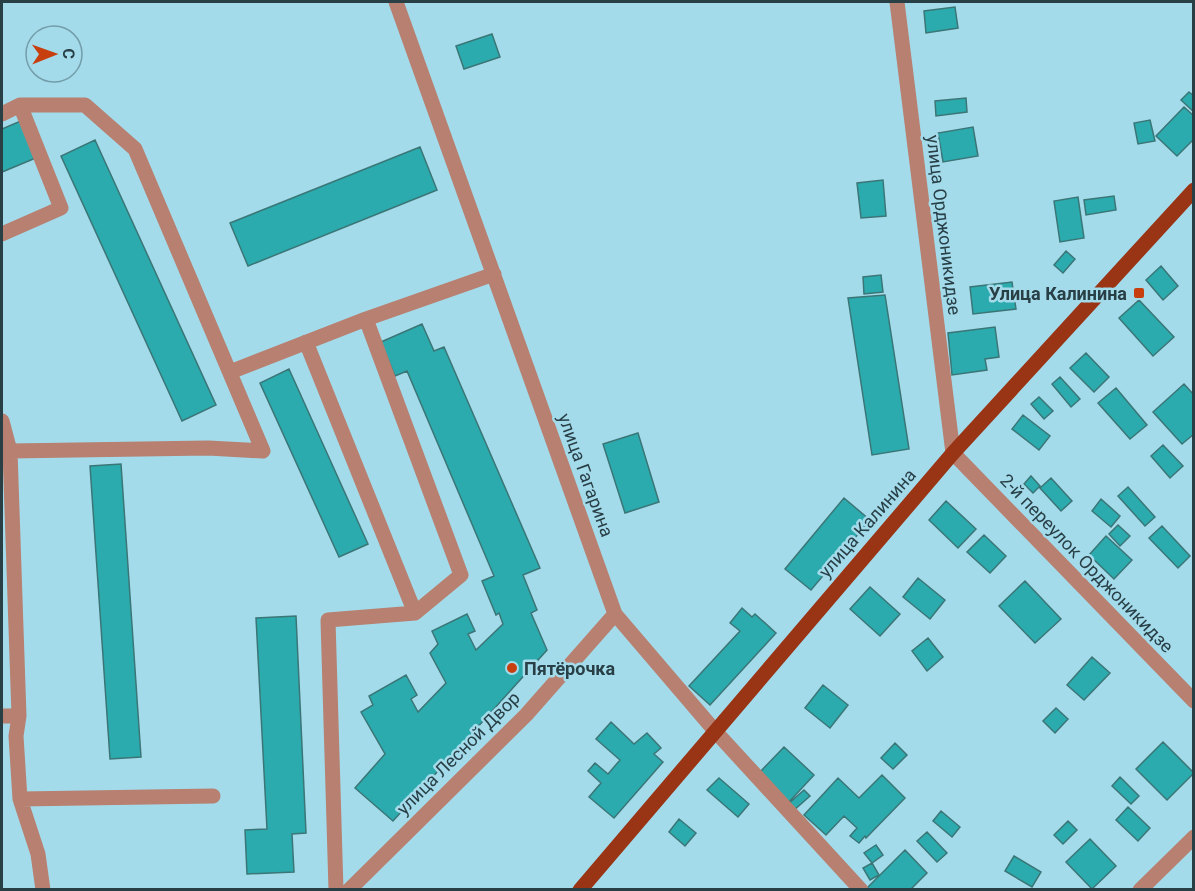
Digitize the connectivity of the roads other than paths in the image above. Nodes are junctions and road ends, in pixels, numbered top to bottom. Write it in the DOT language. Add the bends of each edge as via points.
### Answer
graph roads {
  1 [pos="396,2"];
  2 [pos="897,2"];
  3 [pos="20,105"];
  4 [pos="2,114"];
  5 [pos="1194,190"];
  6 [pos="2,234"];
  7 [pos="494,274"];
  8 [pos="366,319"];
  9 [pos="306,342"];
  10 [pos="230,372"];
  11 [pos="2,421"];
  12 [pos="6,451"];
  13 [pos="953,453"];
  14 [pos="415,613"];
  15 [pos="615,614"];
  16 [pos="1194,701"];
  17 [pos="2,716"];
  18 [pos="20,716"];
  19 [pos="714,731"];
  20 [pos="213,796"];
  21 [pos="20,799"];
  22 [pos="1194,837"];
  23 [pos="43,890"];
  24 [pos="336,890"];
  25 [pos="349,890"];
  26 [pos="580,890"];
  27 [pos="861,890"];
  28 [pos="1140,890"];
  1 -- 7 [label="street, улица Гагарина"];
  2 -- 13 [label="street, улица Орджоникидзе"];
  3 -- 4 [label="street"];
  3 -- 6 [label="street" via="61,208"];
  3 -- 10 [label="street" via="85,105 135,150"];
  5 -- 13 [label="main road, улица Калинина"];
  7 -- 8 [label="street"];
  7 -- 15 [label="street, улица Гагарина"];
  8 -- 9 [label="street"];
  8 -- 14 [label="street" via="461,575"];
  9 -- 10 [label="street"];
  9 -- 14 [label="street"];
  10 -- 12 [label="street" via="263,452 208,448"];
  11 -- 12 [label="street"];
  12 -- 18 [label="street"];
  13 -- 16 [label="street, 2-й переулок Орджоникидзе"];
  13 -- 19 [label="main road, улица Калинина"];
  14 -- 24 [label="street" via="328,620"];
  15 -- 19 [label="street, улица Гагарина"];
  15 -- 25 [label="street, улица Лесной Двор" via="526,715"];
  17 -- 18 [label="street"];
  18 -- 21 [label="street" via="16,736"];
  19 -- 26 [label="main road, улица Калинина"];
  19 -- 27 [label="street, улица Гагарина"];
  20 -- 21 [label="street"];
  21 -- 23 [label="street" via="39,854"];
  22 -- 28 [label="street"];
}
